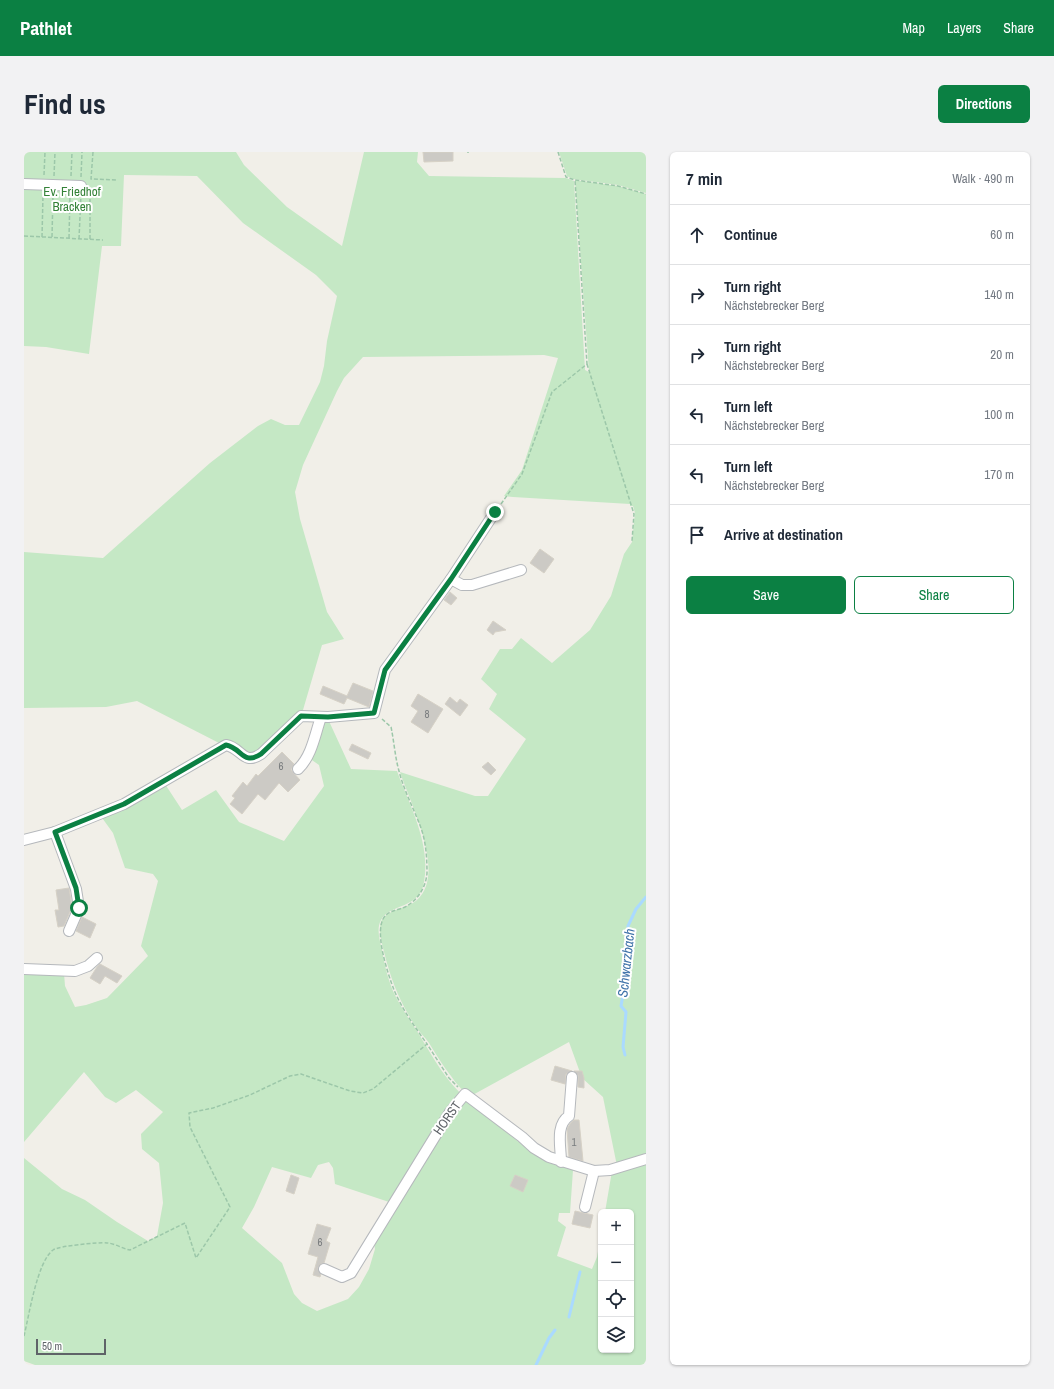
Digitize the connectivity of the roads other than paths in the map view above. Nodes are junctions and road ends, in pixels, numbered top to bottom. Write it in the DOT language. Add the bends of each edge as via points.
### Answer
graph roads {
  1 [pos="24,184"];
  2 [pos="81,186"];
  3 [pos="495,512"];
  4 [pos="521,570"];
  5 [pos="451,579"];
  6 [pos="320,717"];
  7 [pos="298,769"];
  8 [pos="55,832"];
  9 [pos="24,840"];
  10 [pos="69,932"];
  11 [pos="96,958"];
  12 [pos="24,969"];
  13 [pos="572,1077"];
  14 [pos="646,1159"];
  15 [pos="561,1162"];
  16 [pos="594,1171"];
  17 [pos="585,1207"];
  18 [pos="324,1269"];
  1 -- 2 [label="street"];
  3 -- 5 [label="street"];
  4 -- 5 [label="street" via="472,585 462,585"];
  5 -- 6 [label="street" via="385,670 374,713"];
  6 -- 7 [label="street" via="308,755"];
  6 -- 8 [label="street" via="301,716 255,758 243,756 232,746 226,745 124,804"];
  8 -- 9 [label="street"];
  8 -- 10 [label="street" via="76,888 79,908"];
  11 -- 12 [label="street" via="88,966 75,971"];
  13 -- 15 [label="street" via="569,1116 560,1127"];
  14 -- 16 [label="street, HORST" via="610,1170"];
  15 -- 16 [label="street, HORST"];
  15 -- 18 [label="street, HORST" via="541,1153 465,1094 450,1112 351,1274 342,1277"];
  16 -- 17 [label="street"];
}
